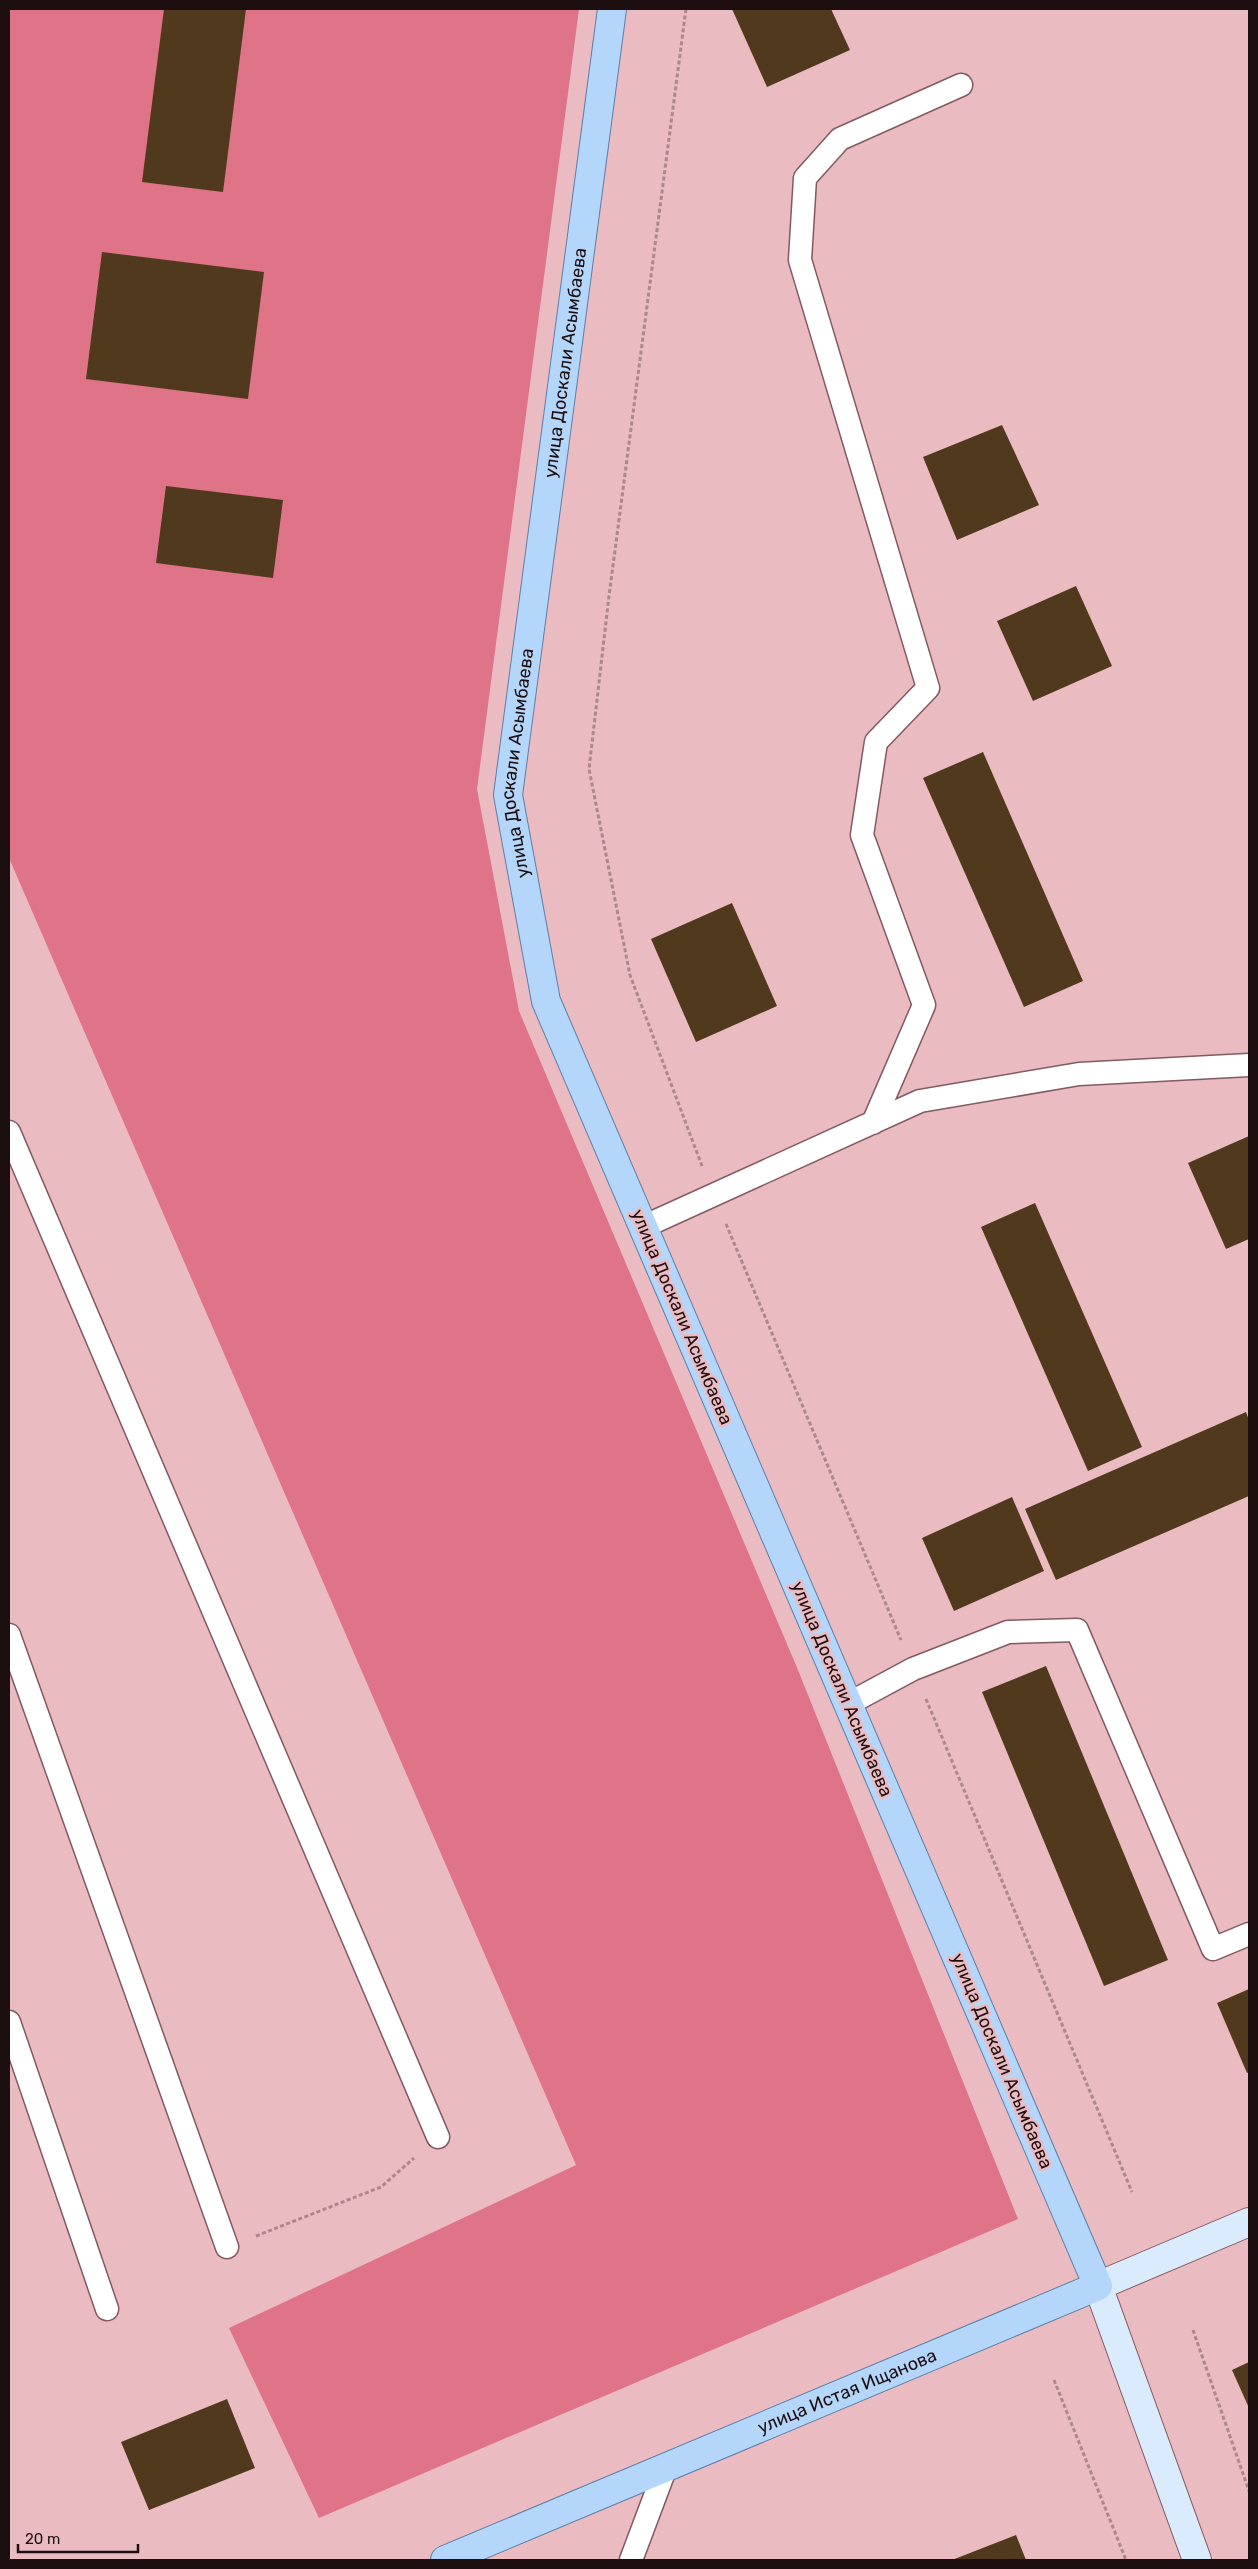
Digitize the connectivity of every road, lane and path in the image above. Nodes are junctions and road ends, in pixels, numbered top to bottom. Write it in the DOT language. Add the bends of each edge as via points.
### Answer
graph roads {
  1 [pos="612,9"];
  2 [pos="686,9"];
  3 [pos="961,85"];
  4 [pos="1249,1065"];
  5 [pos="873,1123"];
  6 [pos="9,1132"];
  7 [pos="714,1195"];
  8 [pos="643,1227"];
  9 [pos="9,1635"];
  10 [pos="913,1669"];
  11 [pos="848,1704"];
  12 [pos="1249,1934"];
  13 [pos="9,2022"];
  14 [pos="438,2137"];
  15 [pos="1132,2192"];
  16 [pos="1249,2222"];
  17 [pos="227,2247"];
  18 [pos="1098,2286"];
  19 [pos="107,2309"];
  20 [pos="1193,2330"];
  21 [pos="1054,2380"];
  22 [pos="666,2467"];
  23 [pos="1249,2491"];
  24 [pos="444,2560"];
  25 [pos="632,2560"];
  26 [pos="1126,2560"];
  27 [pos="1197,2560"];
  1 -- 8 [label="main road, улица Доскали Асымбаева" via="508,795 546,1001"];
  2 -- 7 [label="path" via="589,769 630,975"];
  3 -- 5 [label="lane" via="840,139 805,178 800,260 928,688 876,742 862,835 924,1006"];
  4 -- 5 [label="lane" via="1079,1074 920,1101"];
  5 -- 7 [label="lane"];
  6 -- 14 [label="lane"];
  7 -- 8 [label="lane"];
  7 -- 10 [label="path"];
  8 -- 11 [label="main road, улица Доскали Асымбаева"];
  9 -- 17 [label="lane"];
  10 -- 11 [label="lane"];
  10 -- 12 [label="lane" via="1008,1632 1077,1630 1213,1949"];
  10 -- 15 [label="path"];
  11 -- 18 [label="main road, улица Доскали Асымбаева"];
  13 -- 19 [label="lane"];
  14 -- 17 [label="path" via="381,2187"];
  16 -- 18 [label="street, улица Истая Ищанова"];
  18 -- 22 [label="main road, улица Истая Ищанова"];
  18 -- 27 [label="street, улица Доскали Асымбаева"];
  20 -- 23 [label="path"];
  21 -- 26 [label="path"];
  22 -- 24 [label="main road, улица Истая Ищанова"];
  22 -- 25 [label="lane"];
}
